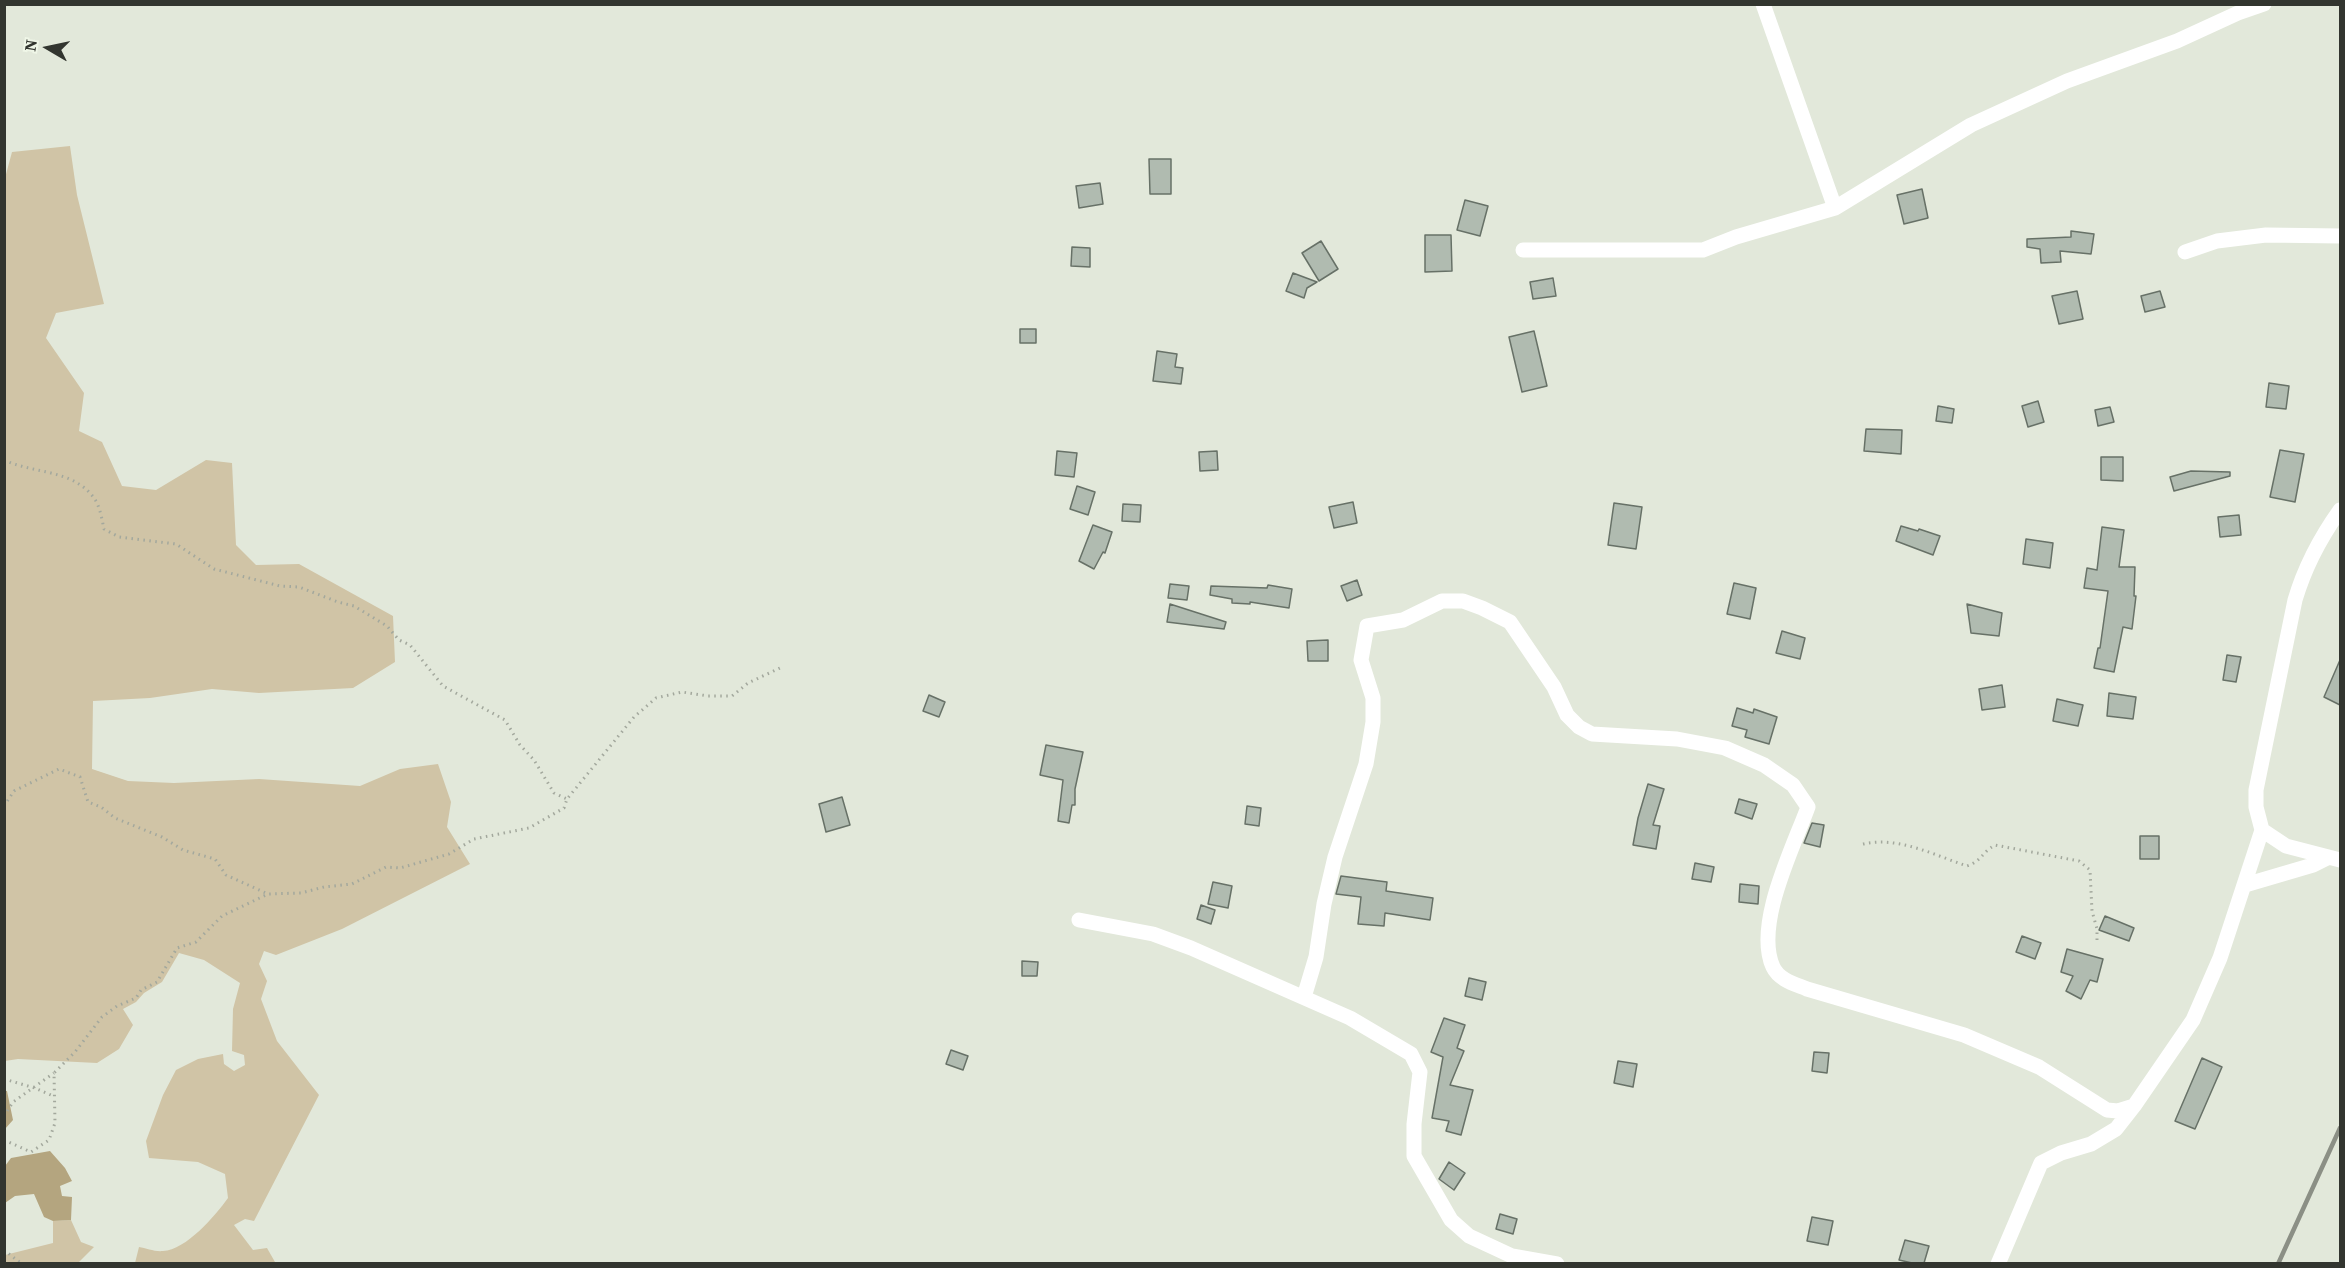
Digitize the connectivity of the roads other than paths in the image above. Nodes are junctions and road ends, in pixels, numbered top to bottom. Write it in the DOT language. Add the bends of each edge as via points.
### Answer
graph roads {
  1 [pos="1763,4"];
  2 [pos="2264,4"];
  3 [pos="1835,208"];
  4 [pos="2340,236"];
  5 [pos="1523,250"];
  6 [pos="2185,252"];
  7 [pos="2340,510"];
  8 [pos="2262,830"];
  9 [pos="2335,859"];
  10 [pos="2245,885"];
  11 [pos="1079,920"];
  12 [pos="1304,997"];
  13 [pos="2134,1106"];
  14 [pos="1557,1263"];
  15 [pos="1998,1263"];
  1 -- 3 [label="street"];
  2 -- 3 [label="street" via="2067,81 1982,120"];
  3 -- 5 [label="street" via="1703,250"];
  4 -- 6 [label="street" via="2266,235 2217,241"];
  7 -- 8 [label="street" via="2321,537 2295,600 2256,790"];
  8 -- 9 [label="street" via="2286,846"];
  8 -- 10 [label="street"];
  9 -- 10 [label="street"];
  10 -- 13 [label="street" via="2193,1020"];
  11 -- 12 [label="street" via="1153,934"];
  12 -- 13 [label="street" via="1316,957 1335,856 1368,753 1373,698 1361,660 1367,626 1403,620 1442,601 1463,601 1510,622 1554,687 1567,715 1592,734 1677,739 1725,748 1764,765 1793,785 1808,807 1771,908 1768,946 1773,968 1783,979 1964,1035 2039,1067 2107,1110"];
  12 -- 14 [label="street" via="1350,1018 1411,1054 1420,1072 1414,1156 1451,1220 1469,1236 1512,1256"];
  13 -- 15 [label="street" via="2116,1129 2091,1144 2041,1163"];
}
